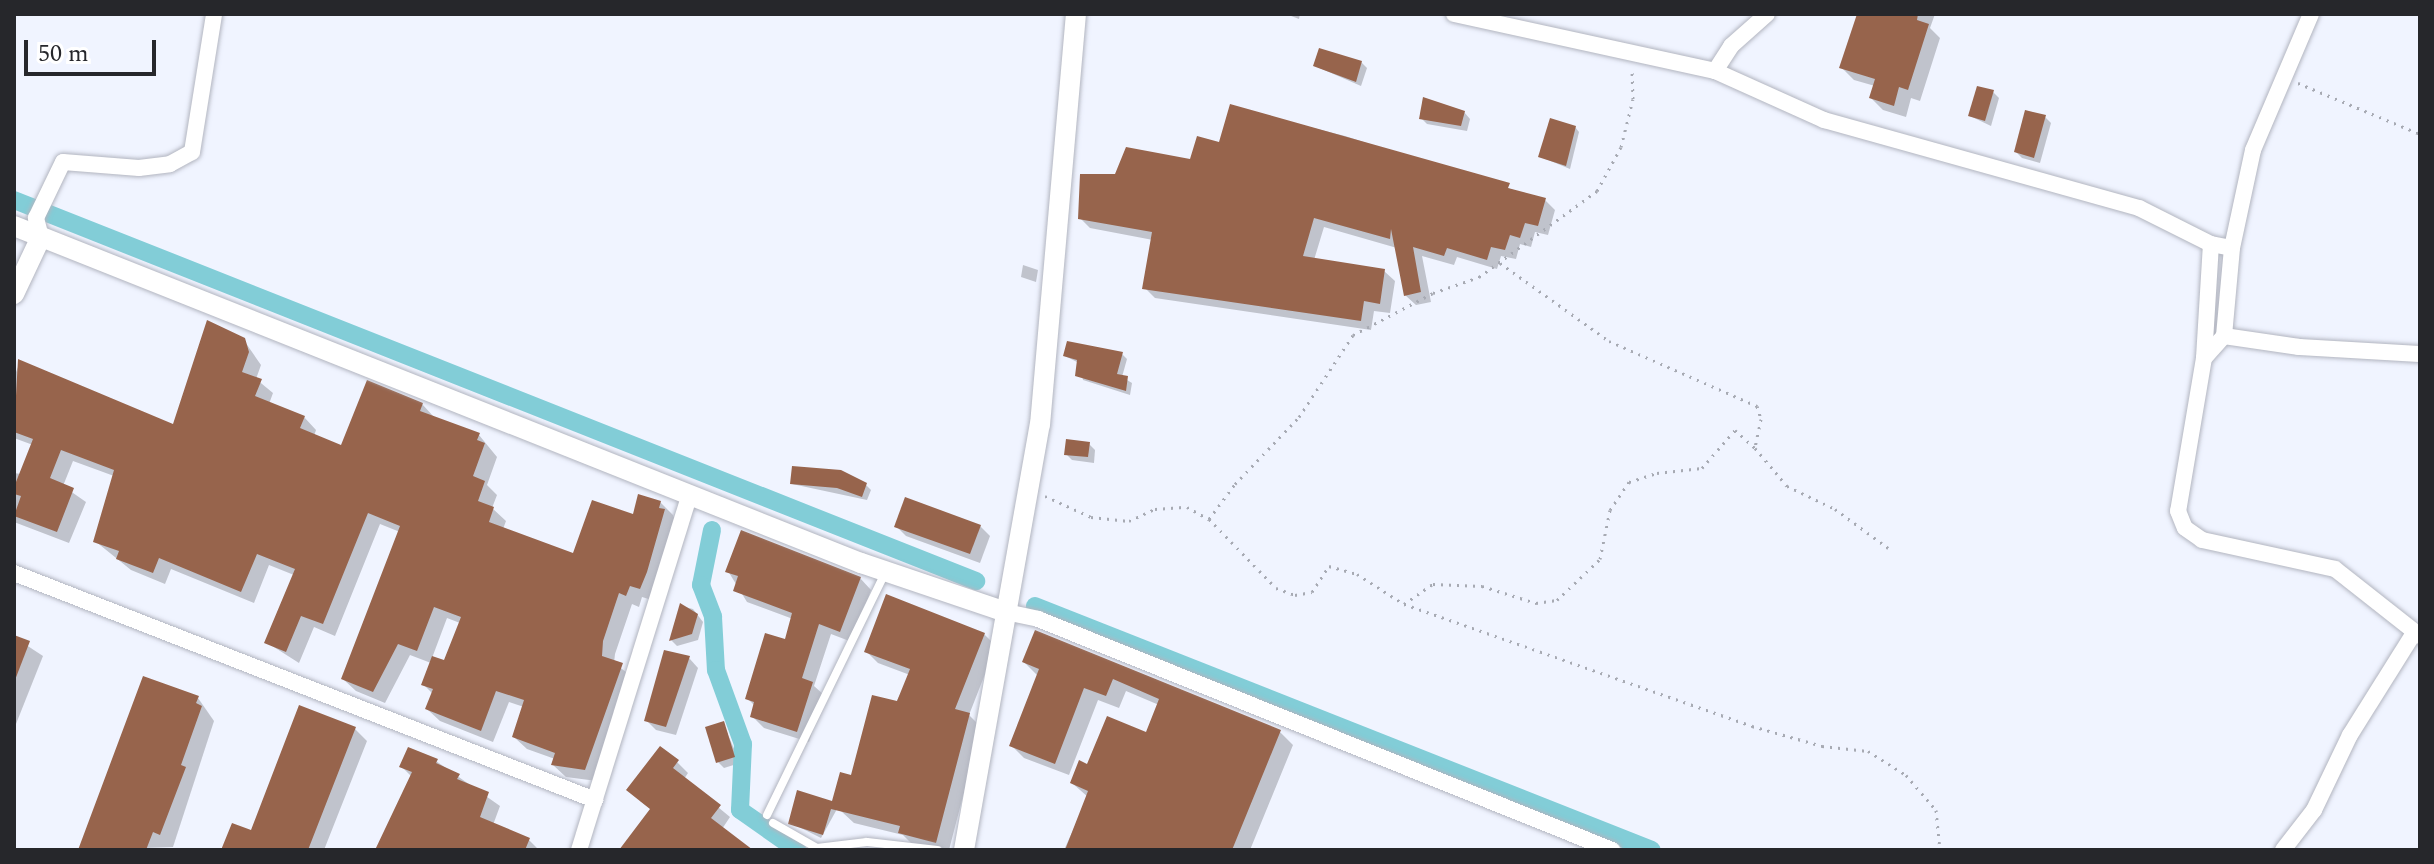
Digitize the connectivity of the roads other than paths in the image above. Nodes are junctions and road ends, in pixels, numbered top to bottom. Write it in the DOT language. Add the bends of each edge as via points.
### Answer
graph roads {
  1 [pos="214,14"];
  2 [pos="1076,14"];
  3 [pos="1454,14"];
  4 [pos="1767,14"];
  5 [pos="2311,14"];
  6 [pos="1715,71"];
  7 [pos="14,226"];
  8 [pos="38,228"];
  9 [pos="2211,244"];
  10 [pos="2232,248"];
  11 [pos="14,294"];
  12 [pos="2224,336"];
  13 [pos="2420,354"];
  14 [pos="2204,358"];
  15 [pos="689,496"];
  16 [pos="14,573"];
  17 [pos="885,573"];
  18 [pos="1006,612"];
  19 [pos="2417,635"];
  20 [pos="595,800"];
  21 [pos="767,815"];
  22 [pos="773,823"];
  23 [pos="579,850"];
  24 [pos="938,850"];
  25 [pos="964,850"];
  26 [pos="1612,850"];
  27 [pos="2283,850"];
  1 -- 8 [label="street" via="192,152 170,164 139,168 63,162 45,197"];
  2 -- 18 [label="street" via="1031,490"];
  3 -- 6 [label="street"];
  4 -- 6 [label="street" via="1731,46"];
  5 -- 10 [label="street" via="2253,150"];
  6 -- 9 [label="street" via="1824,120 2139,208"];
  7 -- 8 [label="street"];
  8 -- 11 [label="street"];
  8 -- 15 [label="street"];
  9 -- 10 [label="street"];
  9 -- 14 [label="street"];
  10 -- 12 [label="street"];
  12 -- 13 [label="street" via="2299,347"];
  12 -- 14 [label="street"];
  14 -- 19 [label="street" via="2177,491 2185,528 2202,540 2335,569"];
  15 -- 17 [label="street"];
  15 -- 20 [label="street"];
  16 -- 20 [label="street"];
  17 -- 18 [label="street"];
  17 -- 21 [label="lane"];
  18 -- 25 [label="street"];
  18 -- 26 [label="street" via="1038,619"];
  19 -- 27 [label="street" via="2350,735 2314,810"];
  20 -- 23 [label="street"];
  22 -- 24 [label="lane" via="817,848 867,842"];
}
